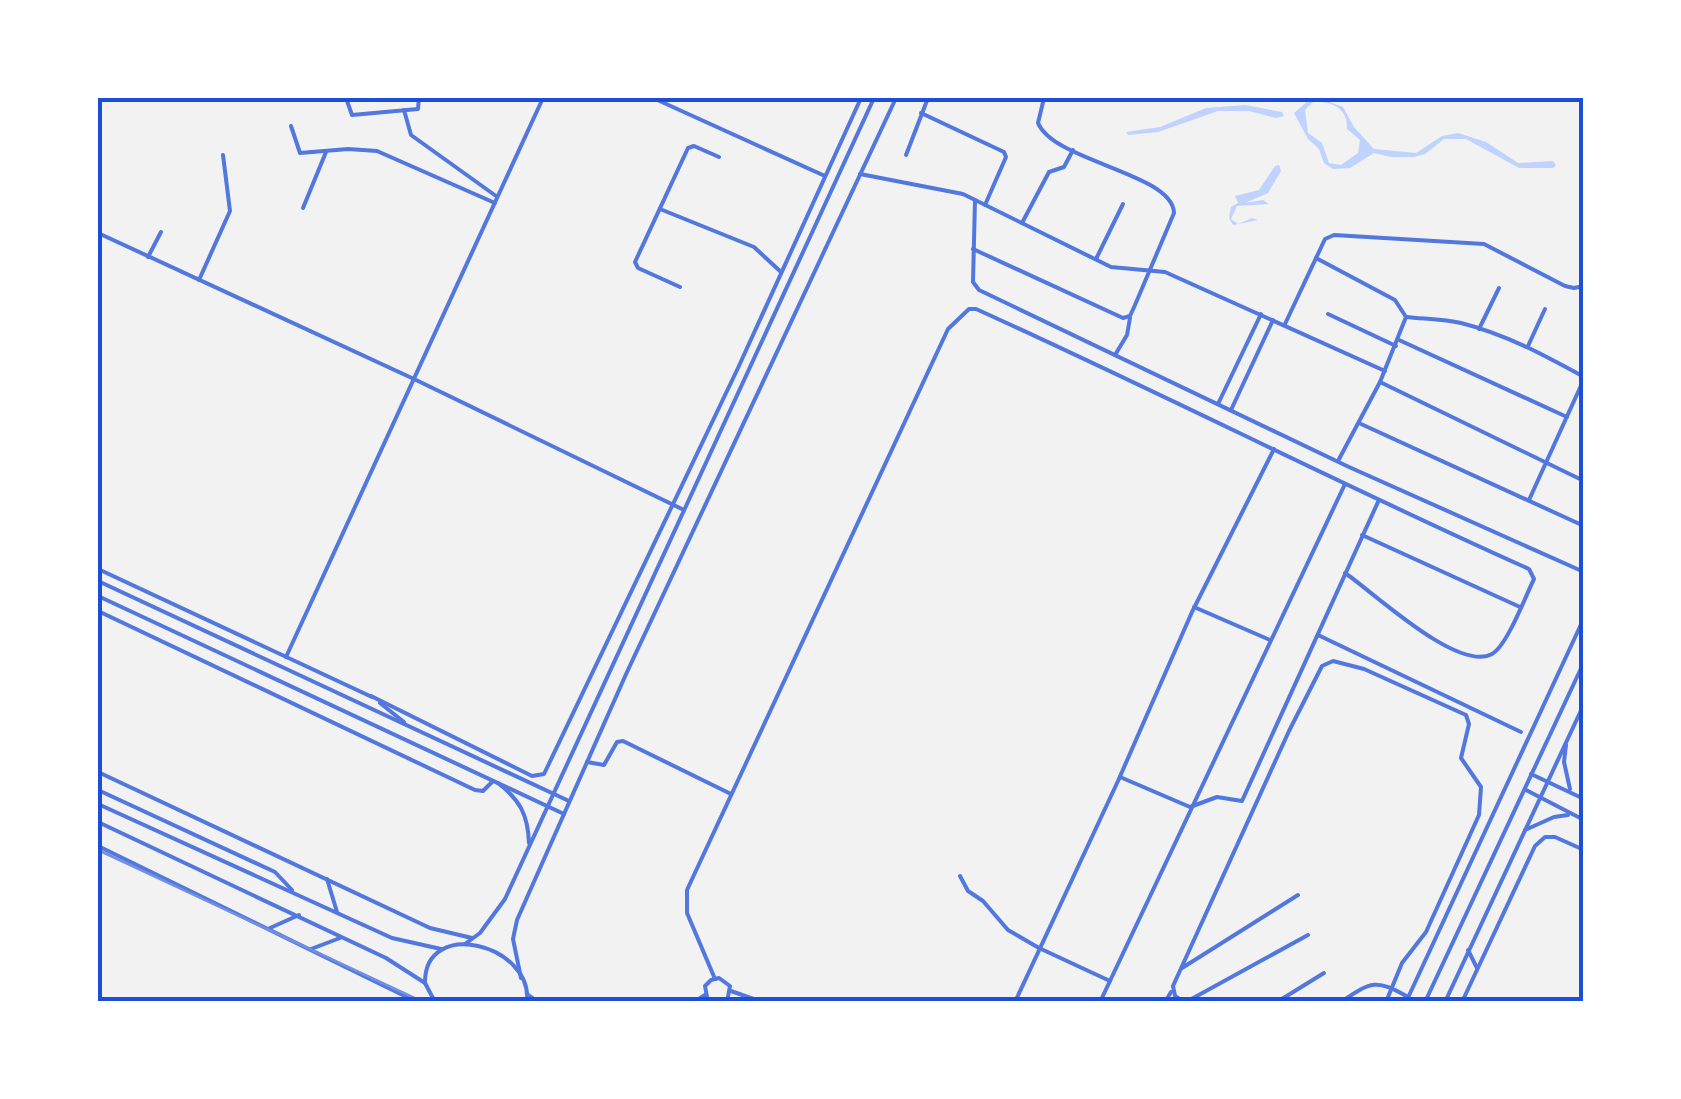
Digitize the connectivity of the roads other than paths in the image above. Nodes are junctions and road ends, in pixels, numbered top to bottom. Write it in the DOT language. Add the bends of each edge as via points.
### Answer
graph roads {
  1 [pos="346,98"];
  2 [pos="419,98"];
  3 [pos="544,98"];
  4 [pos="653,98"];
  5 [pos="861,98"];
  6 [pos="874,98"];
  7 [pos="896,98"];
  8 [pos="928,98"];
  9 [pos="1044,98"];
  10 [pos="404,110"];
  11 [pos="921,113"];
  12 [pos="291,126"];
  13 [pos="1073,150"];
  14 [pos="326,151"];
  15 [pos="906,154"];
  16 [pos="223,155"];
  17 [pos="719,157"];
  18 [pos="860,174"];
  19 [pos="825,176"];
  20 [pos="496,200"];
  21 [pos="975,200"];
  22 [pos="1122,204"];
  23 [pos="985,205"];
  24 [pos="302,208"];
  25 [pos="660,208"];
  26 [pos="1022,223"];
  27 [pos="161,232"];
  28 [pos="98,233"];
  29 [pos="974,250"];
  30 [pos="148,256"];
  31 [pos="1316,258"];
  32 [pos="1096,260"];
  33 [pos="1151,271"];
  34 [pos="781,272"];
  35 [pos="199,280"];
  36 [pos="1584,286"];
  37 [pos="680,287"];
  38 [pos="1499,288"];
  39 [pos="1545,310"];
  40 [pos="1131,314"];
  41 [pos="1261,314"];
  42 [pos="1328,314"];
  43 [pos="1406,317"];
  44 [pos="1274,319"];
  45 [pos="1285,324"];
  46 [pos="1479,328"];
  47 [pos="1397,343"];
  48 [pos="1528,346"];
  49 [pos="1244,348"];
  50 [pos="1257,354"];
  51 [pos="1115,356"];
  52 [pos="1384,371"];
  53 [pos="1584,378"];
  54 [pos="414,379"];
  55 [pos="1380,382"];
  56 [pos="1218,404"];
  57 [pos="1231,410"];
  58 [pos="1566,417"];
  59 [pos="1359,423"];
  60 [pos="1275,448"];
  61 [pos="1338,461"];
  62 [pos="1544,463"];
  63 [pos="1584,481"];
  64 [pos="1345,484"];
  65 [pos="1529,500"];
  66 [pos="1378,502"];
  67 [pos="673,506"];
  68 [pos="684,510"];
  69 [pos="1584,526"];
  70 [pos="1362,535"];
  71 [pos="98,569"];
  72 [pos="1584,572"];
  73 [pos="1345,573"];
  74 [pos="98,581"];
  75 [pos="98,596"];
  76 [pos="1194,607"];
  77 [pos="1520,607"];
  78 [pos="98,611"];
  79 [pos="1584,618"];
  80 [pos="1317,635"];
  81 [pos="610,637"];
  82 [pos="1270,640"];
  83 [pos="624,644"];
  84 [pos="286,657"];
  85 [pos="1584,662"];
  86 [pos="370,696"];
  87 [pos="1584,704"];
  88 [pos="412,728"];
  89 [pos="1521,732"];
  90 [pos="1566,740"];
  91 [pos="587,762"];
  92 [pos="551,764"];
  93 [pos="564,770"];
  94 [pos="98,772"];
  95 [pos="1531,774"];
  96 [pos="1120,778"];
  97 [pos="495,782"];
  98 [pos="1548,782"];
  99 [pos="1524,789"];
  100 [pos="98,790"];
  101 [pos="1572,793"];
  102 [pos="554,794"];
  103 [pos="732,794"];
  104 [pos="1540,797"];
  105 [pos="1584,798"];
  106 [pos="570,801"];
  107 [pos="98,804"];
  108 [pos="548,807"];
  109 [pos="1190,808"];
  110 [pos="564,814"];
  111 [pos="1573,815"];
  112 [pos="1584,820"];
  113 [pos="98,822"];
  114 [pos="1525,830"];
  115 [pos="98,846"];
  116 [pos="529,847"];
  117 [pos="1584,850"];
  118 [pos="960,876"];
  119 [pos="326,879"];
  120 [pos="295,894"];
  121 [pos="1298,894"];
  122 [pos="337,913"];
  123 [pos="299,915"];
  124 [pos="270,928"];
  125 [pos="1308,935"];
  126 [pos="343,937"];
  127 [pos="473,938"];
  128 [pos="465,944"];
  129 [pos="311,948"];
  130 [pos="1039,948"];
  131 [pos="442,950"];
  132 [pos="1468,950"];
  133 [pos="1182,968"];
  134 [pos="1478,968"];
  135 [pos="1324,973"];
  136 [pos="522,978"];
  137 [pos="715,979"];
  138 [pos="1110,982"];
  139 [pos="424,983"];
  140 [pos="1392,987"];
  141 [pos="1173,988"];
  142 [pos="731,991"];
  143 [pos="704,995"];
  144 [pos="528,998"];
  145 [pos="1407,999"];
  146 [pos="1425,1000"];
  147 [pos="417,1002"];
  148 [pos="434,1002"];
  149 [pos="538,1002"];
  150 [pos="694,1002"];
  151 [pos="708,1002"];
  152 [pos="727,1002"];
  153 [pos="762,1002"];
  154 [pos="1015,1002"];
  155 [pos="1100,1002"];
  156 [pos="1165,1002"];
  157 [pos="1185,1002"];
  158 [pos="1278,1002"];
  159 [pos="1341,1002"];
  160 [pos="1386,1002"];
  161 [pos="1444,1002"];
  162 [pos="1462,1002"];
  1 -- 10 [label="street" via="352,115"];
  2 -- 10 [label="street" via="419,109"];
  3 -- 20 [label="street"];
  4 -- 19 [label="street"];
  5 -- 19 [label="street"];
  6 -- 68 [label="street"];
  7 -- 18 [label="street"];
  8 -- 11 [label="street"];
  9 -- 13 [label="street" via="1038,112 1042,131"];
  10 -- 20 [label="street" via="411,136"];
  11 -- 15 [label="street"];
  11 -- 23 [label="street" via="1004,152"];
  12 -- 14 [label="street" via="300,153"];
  13 -- 26 [label="street" via="1064,167 1050,172"];
  13 -- 33 [label="street" via="1174,204"];
  14 -- 20 [label="street" via="377,151"];
  14 -- 24 [label="street"];
  16 -- 35 [label="street" via="230,211"];
  17 -- 25 [label="street" via="688,148"];
  18 -- 21 [label="street"];
  18 -- 91 [label="street"];
  19 -- 34 [label="street"];
  20 -- 54 [label="street"];
  21 -- 23 [label="street"];
  21 -- 29 [label="street"];
  22 -- 32 [label="street"];
  23 -- 26 [label="street"];
  25 -- 34 [label="street" via="754,247"];
  25 -- 37 [label="street" via="635,265"];
  26 -- 32 [label="street"];
  27 -- 30 [label="street"];
  28 -- 30 [label="street"];
  29 -- 40 [label="street" via="1122,318"];
  29 -- 51 [label="street" via="979,290"];
  30 -- 35 [label="street"];
  31 -- 36 [label="street" via="1334,235 1484,244 1565,286"];
  31 -- 43 [label="street" via="1395,300"];
  31 -- 45 [label="street"];
  32 -- 33 [label="street"];
  33 -- 40 [label="street"];
  33 -- 41 [label="street"];
  34 -- 67 [label="street"];
  35 -- 54 [label="street"];
  38 -- 46 [label="street"];
  39 -- 48 [label="street"];
  40 -- 51 [label="street"];
  41 -- 44 [label="street"];
  41 -- 49 [label="street"];
  42 -- 47 [label="street"];
  43 -- 46 [label="street"];
  43 -- 47 [label="street"];
  44 -- 45 [label="street"];
  44 -- 50 [label="street"];
  45 -- 52 [label="street"];
  46 -- 48 [label="street"];
  47 -- 52 [label="street"];
  47 -- 58 [label="street"];
  48 -- 53 [label="street"];
  49 -- 50 [label="street"];
  49 -- 56 [label="street"];
  50 -- 57 [label="street"];
  51 -- 56 [label="street"];
  52 -- 55 [label="street"];
  53 -- 58 [label="street"];
  54 -- 67 [label="street"];
  54 -- 84 [label="street"];
  55 -- 59 [label="street"];
  55 -- 62 [label="street"];
  56 -- 57 [label="street"];
  57 -- 61 [label="street"];
  58 -- 62 [label="street"];
  59 -- 61 [label="street"];
  59 -- 65 [label="street"];
  60 -- 64 [label="street"];
  60 -- 76 [label="street"];
  60 -- 103 [label="street" via="968,308 948,329"];
  61 -- 72 [label="street"];
  62 -- 63 [label="street"];
  62 -- 65 [label="street"];
  64 -- 66 [label="street"];
  64 -- 82 [label="street"];
  65 -- 69 [label="street"];
  66 -- 70 [label="street"];
  66 -- 77 [label="street" via="1530,569 1534,579"];
  67 -- 68 [label="street"];
  67 -- 81 [label="street"];
  68 -- 83 [label="street"];
  70 -- 73 [label="street"];
  70 -- 77 [label="street"];
  71 -- 84 [label="street"];
  73 -- 77 [label="street" via="1414,630 1483,657 1497,650"];
  73 -- 80 [label="street"];
  74 -- 88 [label="street"];
  75 -- 97 [label="street"];
  76 -- 82 [label="street"];
  76 -- 96 [label="street"];
  78 -- 97 [label="street" via="474,790"];
  79 -- 145 [label="street"];
  80 -- 89 [label="street"];
  80 -- 109 [label="street" via="1244,797 1218,797"];
  81 -- 83 [label="street"];
  81 -- 92 [label="street"];
  82 -- 109 [label="street"];
  83 -- 93 [label="street"];
  84 -- 86 [label="street"];
  85 -- 95 [label="street"];
  86 -- 88 [label="street"];
  86 -- 92 [label="street" via="532,776"];
  87 -- 90 [label="street"];
  88 -- 102 [label="street"];
  90 -- 98 [label="street"];
  90 -- 101 [label="street"];
  91 -- 103 [label="street" via="604,765 623,741"];
  91 -- 106 [label="street"];
  92 -- 93 [label="street"];
  93 -- 102 [label="street"];
  94 -- 119 [label="street"];
  95 -- 98 [label="street"];
  95 -- 99 [label="street"];
  96 -- 109 [label="street"];
  96 -- 130 [label="street"];
  97 -- 108 [label="street"];
  97 -- 116 [label="street" via="523,808"];
  98 -- 101 [label="street"];
  98 -- 104 [label="street"];
  99 -- 104 [label="street"];
  99 -- 146 [label="street"];
  100 -- 120 [label="street" via="275,872"];
  101 -- 105 [label="street"];
  102 -- 106 [label="street"];
  102 -- 108 [label="street"];
  103 -- 137 [label="street" via="687,890 687,913"];
  104 -- 111 [label="street"];
  104 -- 114 [label="street"];
  106 -- 110 [label="street"];
  107 -- 120 [label="street"];
  108 -- 110 [label="street"];
  108 -- 116 [label="street"];
  109 -- 138 [label="street"];
  110 -- 136 [label="street" via="517,920 513,939"];
  111 -- 112 [label="street"];
  111 -- 114 [label="street"];
  113 -- 123 [label="street"];
  114 -- 132 [label="street"];
  115 -- 124 [label="street"];
  116 -- 127 [label="street" via="497,913"];
  117 -- 134 [label="street" via="1555,837 1540,840"];
  118 -- 130 [label="street" via="1002,925"];
  119 -- 122 [label="street"];
  119 -- 127 [label="street" via="430,928"];
  120 -- 122 [label="street"];
  121 -- 133 [label="street"];
  122 -- 131 [label="street" via="402,942"];
  123 -- 124 [label="street"];
  123 -- 126 [label="street"];
  124 -- 129 [label="street"];
  125 -- 157 [label="street"];
  126 -- 129 [label="street"];
  126 -- 139 [label="street"];
  127 -- 128 [label="street"];
  128 -- 131 [label="street"];
  128 -- 136 [label="street" via="502,954"];
  129 -- 147 [label="street"];
  130 -- 138 [label="street"];
  130 -- 154 [label="street"];
  131 -- 139 [label="street" via="424,970"];
  132 -- 134 [label="street"];
  132 -- 161 [label="street"];
  133 -- 140 [label="street" via="1322,666 1339,661 1466,715 1461,758 1482,791 1480,815 1426,932"];
  133 -- 141 [label="street"];
  134 -- 162 [label="street"];
  135 -- 158 [label="street"];
  136 -- 144 [label="street"];
  137 -- 142 [label="street"];
  137 -- 143 [label="street"];
  138 -- 155 [label="street"];
  139 -- 148 [label="street"];
  140 -- 145 [label="street"];
  140 -- 159 [label="street" via="1367,984"];
  140 -- 160 [label="street"];
  141 -- 156 [label="street"];
  141 -- 157 [label="street"];
  142 -- 152 [label="street"];
  142 -- 153 [label="street"];
  143 -- 150 [label="street"];
  143 -- 151 [label="street"];
  144 -- 149 [label="street"];
}
